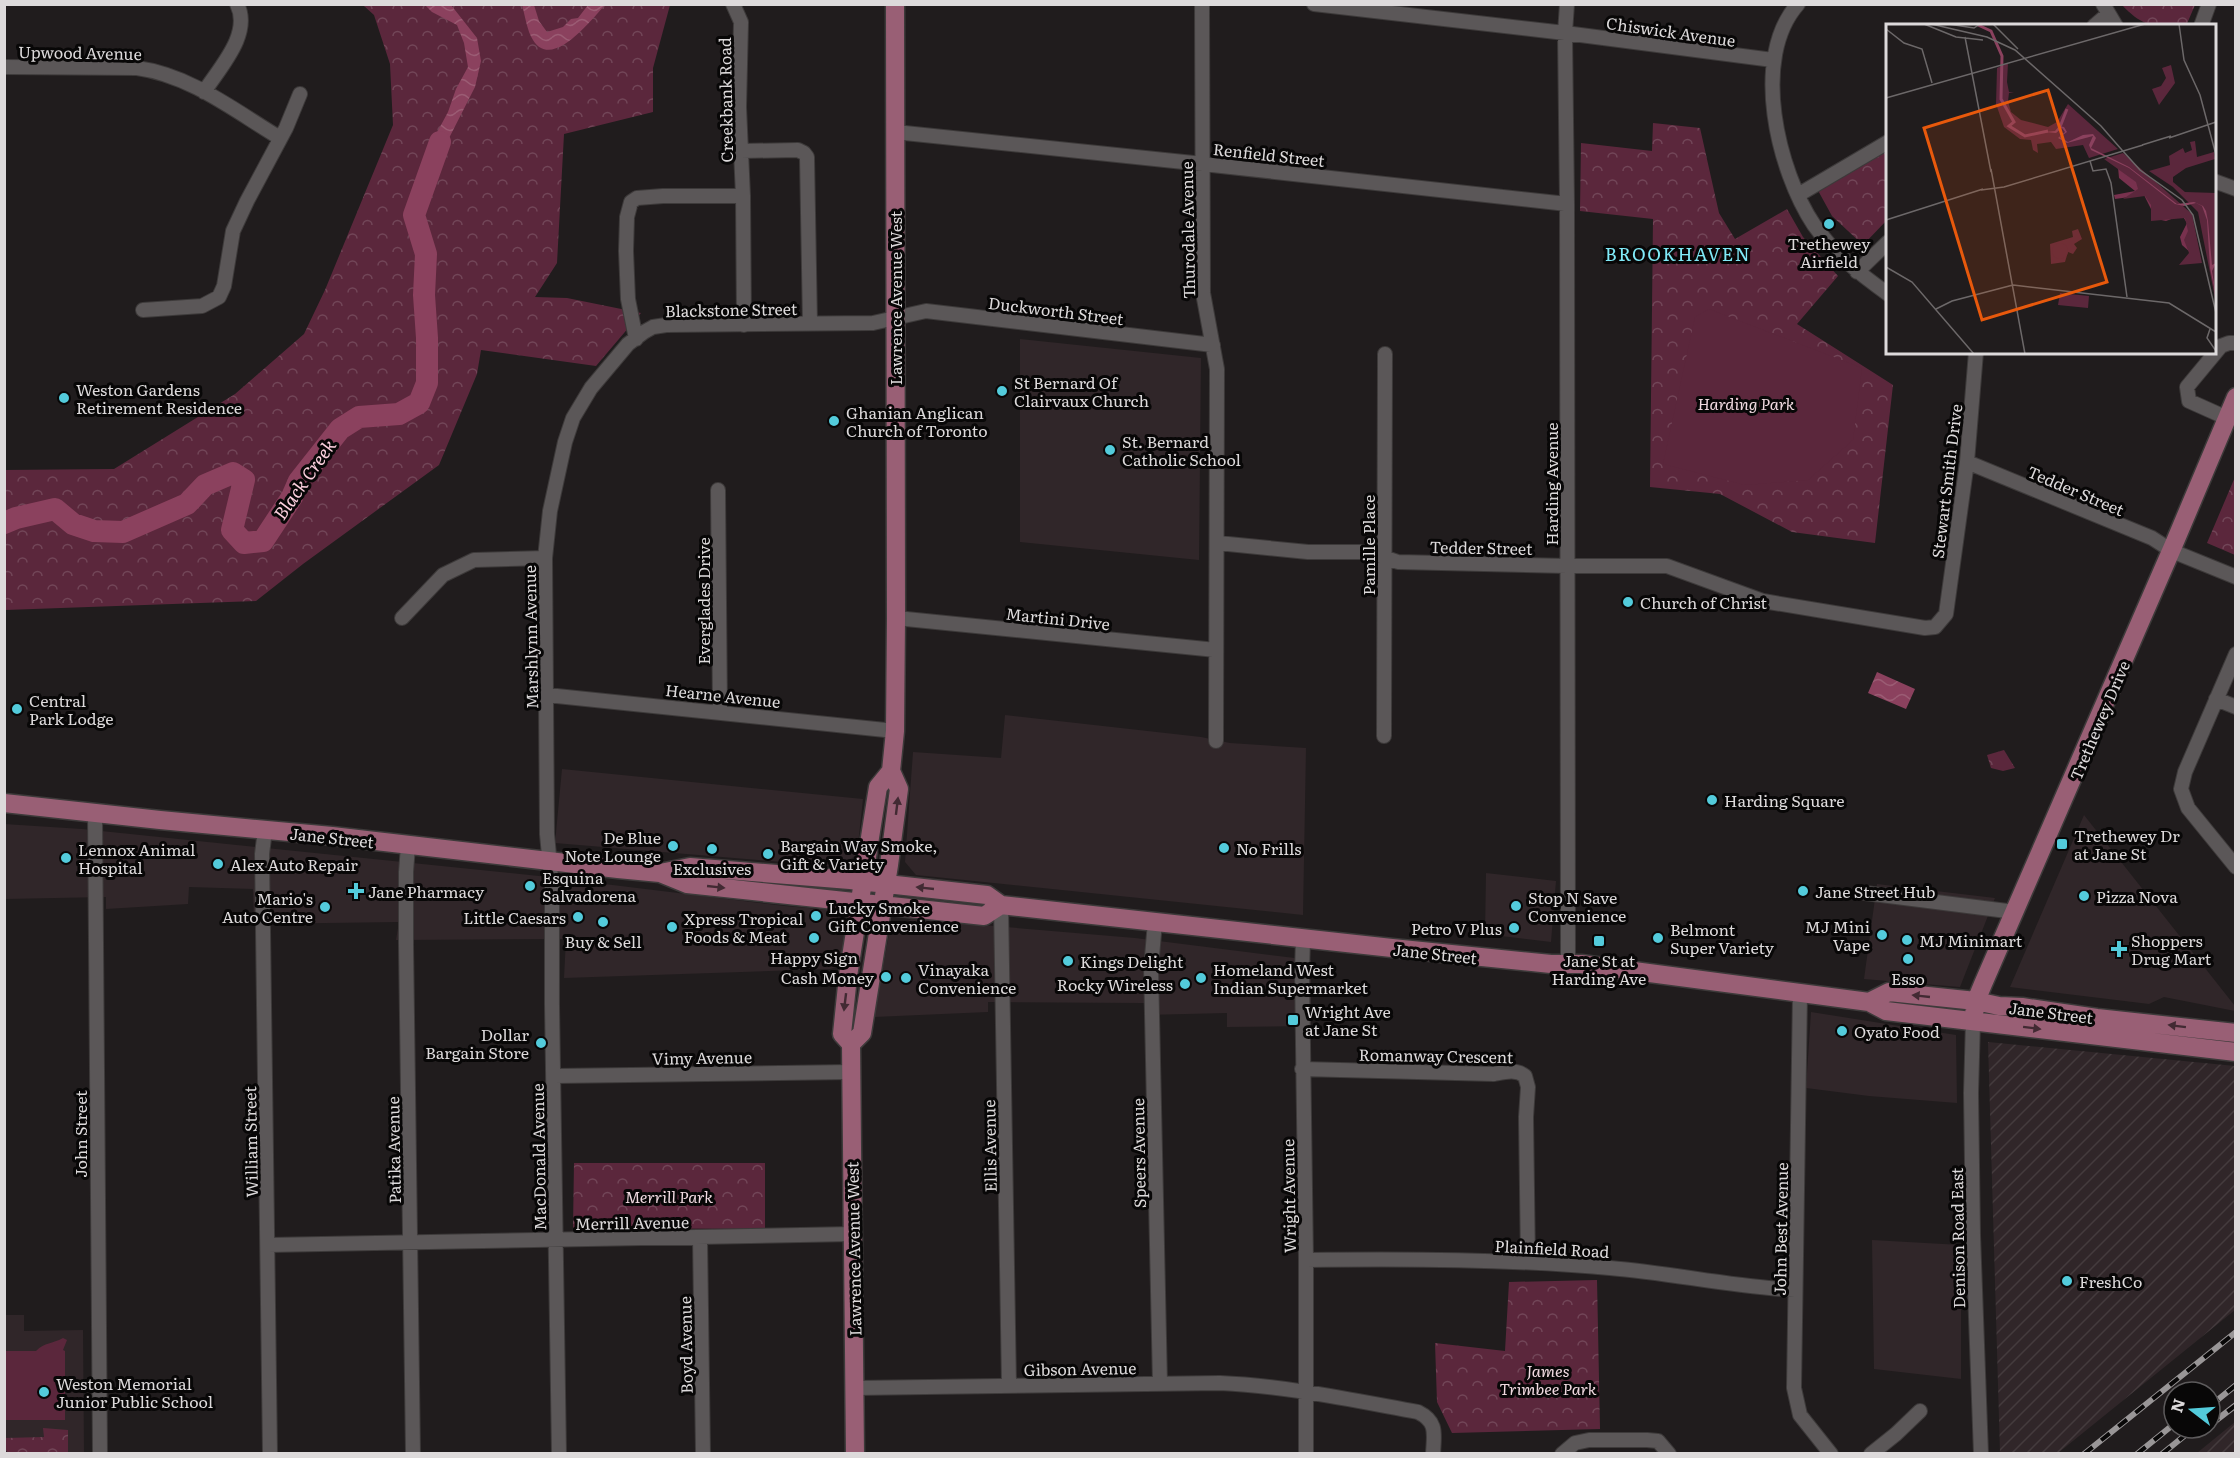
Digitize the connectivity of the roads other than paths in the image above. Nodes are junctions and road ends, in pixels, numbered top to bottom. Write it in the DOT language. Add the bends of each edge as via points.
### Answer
graph roads {
  1 [pos="237,4"];
  2 [pos="733,4"];
  3 [pos="895,4"];
  4 [pos="1202,4"];
  5 [pos="1314,4"];
  6 [pos="1567,4"];
  7 [pos="1798,4"];
  8 [pos="2210,4"];
  9 [pos="2109,15"];
  10 [pos="2097,24"];
  11 [pos="2202,24"];
  12 [pos="1565,33"];
  13 [pos="1773,60"];
  14 [pos="4,67"];
  15 [pos="204,92"];
  16 [pos="300,94"];
  17 [pos="895,132"];
  18 [pos="280,138"];
  19 [pos="1886,143"];
  20 [pos="741,151"];
  21 [pos="1203,164"];
  22 [pos="2216,182"];
  23 [pos="2235,189"];
  24 [pos="1798,195"];
  25 [pos="743,196"];
  26 [pos="1567,204"];
  27 [pos="1886,243"];
  28 [pos="1857,272"];
  29 [pos="1886,293"];
  30 [pos="143,310"];
  31 [pos="895,318"];
  32 [pos="810,324"];
  33 [pos="744,325"];
  34 [pos="636,339"];
  35 [pos="2235,343"];
  36 [pos="1213,345"];
  37 [pos="2216,352"];
  38 [pos="1384,354"];
  39 [pos="1976,354"];
  40 [pos="2214,354"];
  41 [pos="2235,397"];
  42 [pos="573,417"];
  43 [pos="2227,418"];
  44 [pos="1967,462"];
  45 [pos="718,490"];
  46 [pos="1218,543"];
  47 [pos="2172,550"];
  48 [pos="1384,556"];
  49 [pos="545,558"];
  50 [pos="1567,566"];
  51 [pos="2235,577"];
  52 [pos="1946,614"];
  53 [pos="402,618"];
  54 [pos="896,618"];
  55 [pos="1216,650"];
  56 [pos="2235,654"];
  57 [pos="547,695"];
  58 [pos="2216,699"];
  59 [pos="2235,707"];
  60 [pos="720,711"];
  61 [pos="895,731"];
  62 [pos="1384,736"];
  63 [pos="1216,741"];
  64 [pos="891,771"];
  65 [pos="4,803"];
  66 [pos="95,813"];
  67 [pos="266,830"];
  68 [pos="408,846"];
  69 [pos="550,860"];
  70 [pos="2235,867"];
  71 [pos="660,873"];
  72 [pos="864,881"];
  73 [pos="886,884"];
  74 [pos="1865,893"];
  75 [pos="860,903"];
  76 [pos="883,905"];
  77 [pos="1001,905"];
  78 [pos="2015,912"];
  79 [pos="1155,922"];
  80 [pos="1304,939"];
  81 [pos="1568,964"];
  82 [pos="1800,993"];
  83 [pos="1976,1001"];
  84 [pos="1869,1002"];
  85 [pos="1974,1021"];
  86 [pos="2235,1033"];
  87 [pos="851,1044"];
  88 [pos="2235,1052"];
  89 [pos="1302,1069"];
  90 [pos="851,1072"];
  91 [pos="554,1076"];
  92 [pos="853,1234"];
  93 [pos="700,1237"];
  94 [pos="556,1240"];
  95 [pos="411,1242"];
  96 [pos="268,1245"];
  97 [pos="1306,1260"];
  98 [pos="1528,1262"];
  99 [pos="1795,1290"];
  100 [pos="1160,1384"];
  101 [pos="1009,1386"];
  102 [pos="855,1388"];
  103 [pos="1305,1391"];
  104 [pos="1920,1411"];
  105 [pos="100,1454"];
  106 [pos="270,1454"];
  107 [pos="413,1454"];
  108 [pos="559,1454"];
  109 [pos="703,1454"];
  110 [pos="855,1454"];
  111 [pos="1306,1454"];
  112 [pos="1433,1454"];
  113 [pos="1562,1454"];
  114 [pos="1669,1454"];
  115 [pos="1831,1454"];
  116 [pos="1871,1454"];
  117 [pos="1981,1454"];
  1 -- 15 [label="street" via="243,21 240,36"];
  2 -- 20 [label="street, Creekbank Road" via="741,22"];
  3 -- 17 [label="main road, Lawrence Avenue West"];
  4 -- 21 [label="street, Thurodale Avenue"];
  5 -- 12 [label="street, Chiswick Avenue"];
  6 -- 12 [label="street, Harding Avenue"];
  7 -- 13 [label="street" via="1782,28"];
  8 -- 11 [label="street"];
  9 -- 10 [label="street"];
  12 -- 13 [label="street, Chiswick Avenue"];
  12 -- 26 [label="street, Harding Avenue"];
  13 -- 24 [label="street" via="1772,85 1779,132 1788,174"];
  14 -- 15 [label="street, Upwood Avenue" via="146,69 174,76"];
  15 -- 18 [label="street, Upwood Avenue"];
  16 -- 18 [label="street"];
  17 -- 21 [label="street, Renfield Street"];
  17 -- 31 [label="main road, Lawrence Avenue West"];
  18 -- 30 [label="street" via="233,231 219,297 202,306"];
  19 -- 24 [label="street"];
  20 -- 25 [label="street, Creekbank Road"];
  20 -- 32 [label="street" via="798,150 807,157"];
  21 -- 26 [label="street, Renfield Street"];
  21 -- 36 [label="street, Thurodale Avenue" via="1203,293"];
  22 -- 23 [label="street"];
  24 -- 28 [label="street" via="1814,225"];
  25 -- 33 [label="street, Creekbank Road"];
  25 -- 34 [label="street" via="663,196 631,202 626,251 628,299"];
  26 -- 50 [label="street, Harding Avenue"];
  27 -- 28 [label="street"];
  28 -- 29 [label="street"];
  31 -- 32 [label="street, Blackstone Street" via="873,323"];
  31 -- 36 [label="street, Duckworth Street" via="926,311"];
  31 -- 54 [label="main road, Lawrence Avenue West"];
  32 -- 33 [label="street, Blackstone Street"];
  33 -- 34 [label="street, Blackstone Street" via="666,325 653,327"];
  34 -- 42 [label="street, Blackstone Street" via="600,376"];
  35 -- 37 [label="street" via="2221,346"];
  36 -- 46 [label="street, Thurodale Avenue" via="1217,369"];
  38 -- 48 [label="street, Pamille Place"];
  39 -- 44 [label="street, Stewart Smith Drive"];
  40 -- 43 [label="street" via="2187,387 2189,401"];
  41 -- 43 [label="main road, Trethewey Drive"];
  42 -- 49 [label="street, Marshlynn Avenue" via="550,511"];
  43 -- 47 [label="main road, Trethewey Drive"];
  44 -- 47 [label="street, Tedder Street" via="2152,538"];
  44 -- 52 [label="street, Stewart Smith Drive"];
  45 -- 60 [label="street, Everglades Drive"];
  46 -- 48 [label="street, Tedder Street"];
  46 -- 55 [label="street, Thurodale Avenue"];
  47 -- 51 [label="street, Tedder Street"];
  47 -- 78 [label="main road, Trethewey Drive"];
  48 -- 50 [label="street, Tedder Street" via="1398,562"];
  48 -- 62 [label="street, Pamille Place"];
  49 -- 53 [label="street" via="474,560 442,575"];
  49 -- 57 [label="street, Marshlynn Avenue"];
  50 -- 52 [label="street, Tedder Street" via="1667,566 1763,601 1925,628 1935,627"];
  50 -- 81 [label="street, Harding Avenue"];
  54 -- 55 [label="street, Martini Drive"];
  54 -- 61 [label="main road, Lawrence Avenue West"];
  55 -- 63 [label="street, Thurodale Avenue"];
  56 -- 58 [label="street"];
  57 -- 60 [label="street, Hearne Avenue"];
  57 -- 69 [label="street, Marshlynn Avenue"];
  58 -- 59 [label="street"];
  58 -- 70 [label="street" via="2181,789 2188,808"];
  60 -- 61 [label="street, Hearne Avenue"];
  61 -- 64 [label="main road, Lawrence Avenue West"];
  64 -- 72 [label="main road, Lawrence Avenue West" via="878,787"];
  73 -- 64 [label="main road, Lawrence Avenue West, one-way" via="899,789"];
  65 -- 66 [label="main road, Jane Street"];
  66 -- 67 [label="main road, Jane Street"];
  66 -- 105 [label="street, John Street"];
  67 -- 68 [label="main road, Jane Street"];
  67 -- 96 [label="street, William Street" via="262,854"];
  68 -- 69 [label="main road, Jane Street"];
  68 -- 95 [label="street, Patika Avenue"];
  69 -- 71 [label="main road, Jane Street"];
  69 -- 91 [label="street, MacDonald Avenue"];
  71 -- 72 [label="main road, Jane Street" via="690,867"];
  71 -- 75 [label="main road, Jane Street, one-way" via="687,884"];
  72 -- 73 [label="main road, Jane Street"];
  72 -- 75 [label="main road, Lawrence Avenue West"];
  73 -- 76 [label="main road, Lawrence Avenue West"];
  77 -- 73 [label="main road, Jane Street, one-way" via="987,895"];
  74 -- 78 [label="street"];
  75 -- 76 [label="main road, Jane Street"];
  75 -- 87 [label="main road, Lawrence Avenue West, one-way" via="842,1034"];
  76 -- 77 [label="main road, Jane Street" via="984,916"];
  76 -- 87 [label="main road, Lawrence Avenue West" via="862,1033"];
  77 -- 79 [label="main road, Jane Street"];
  77 -- 101 [label="street, Ellis Avenue"];
  78 -- 83 [label="main road, Trethewey Drive"];
  79 -- 80 [label="main road, Jane Street"];
  79 -- 100 [label="street, Speers Avenue" via="1151,968"];
  80 -- 81 [label="main road, Jane Street"];
  80 -- 89 [label="street, Wright Avenue"];
  81 -- 82 [label="main road, Jane Street"];
  82 -- 84 [label="main road, Jane Street"];
  82 -- 99 [label="street, John Best Avenue"];
  83 -- 84 [label="main road, Jane Street, one-way" via="1889,992"];
  83 -- 85 [label="main road, Trethewey Drive"];
  86 -- 83 [label="main road, Jane Street, one-way"];
  84 -- 85 [label="main road, Jane Street" via="1886,1011"];
  85 -- 88 [label="main road, Jane Street, one-way"];
  85 -- 117 [label="street, Denison Road East" via="1973,1235"];
  87 -- 90 [label="main road, Lawrence Avenue West"];
  89 -- 97 [label="street, Wright Avenue"];
  89 -- 98 [label="street, Romanway Crescent" via="1511,1072 1525,1076"];
  90 -- 91 [label="street, Vimy Avenue"];
  90 -- 92 [label="main road, Lawrence Avenue West"];
  91 -- 94 [label="street, MacDonald Avenue"];
  92 -- 93 [label="street, Merrill Avenue"];
  92 -- 102 [label="main road, Lawrence Avenue West"];
  93 -- 94 [label="street, Merrill Avenue"];
  93 -- 109 [label="street, Boyd Avenue"];
  94 -- 95 [label="street, Merrill Avenue"];
  94 -- 108 [label="street, MacDonald Avenue"];
  95 -- 96 [label="street, Merrill Avenue"];
  95 -- 107 [label="street, Patika Avenue"];
  96 -- 106 [label="street, William Street"];
  97 -- 98 [label="street, Plainfield Road"];
  97 -- 103 [label="street, Wright Avenue"];
  98 -- 99 [label="street, Plainfield Road"];
  99 -- 115 [label="street, John Best Avenue" via="1794,1388 1800,1415"];
  100 -- 101 [label="street, Gibson Avenue"];
  100 -- 103 [label="street, Gibson Avenue" via="1220,1383"];
  101 -- 102 [label="street, Gibson Avenue"];
  102 -- 110 [label="main road, Lawrence Avenue West"];
  103 -- 111 [label="street, Wright Avenue"];
  103 -- 112 [label="street, Gibson Avenue" via="1418,1412 1428,1417 1434,1428"];
  104 -- 116 [label="street"];
  113 -- 114 [label="street" via="1575,1443 1589,1440 1647,1440 1658,1441"];
}
